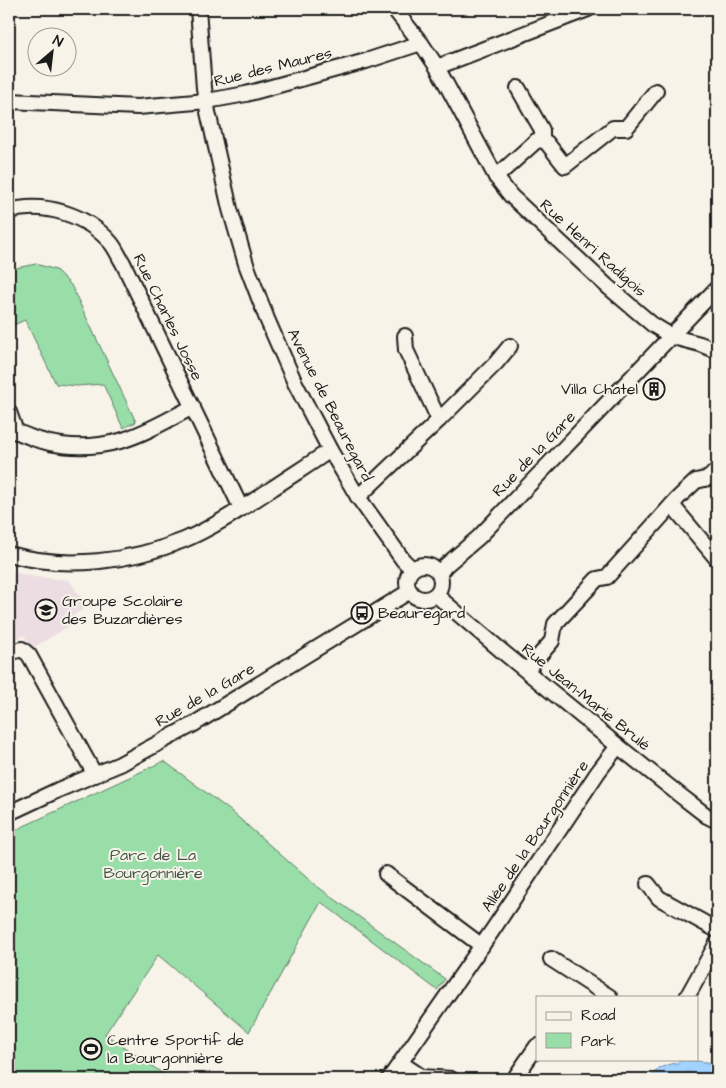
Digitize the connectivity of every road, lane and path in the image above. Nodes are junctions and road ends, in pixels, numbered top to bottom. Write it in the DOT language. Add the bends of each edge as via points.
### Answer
graph roads {
  1 [pos="198,9"];
  2 [pos="394,9"];
  3 [pos="588,9"];
  4 [pos="422,43"];
  5 [pos="437,67"];
  6 [pos="518,88"];
  7 [pos="656,91"];
  8 [pos="9,101"];
  9 [pos="206,101"];
  10 [pos="542,140"];
  11 [pos="496,177"];
  12 [pos="9,210"];
  13 [pos="717,288"];
  14 [pos="405,336"];
  15 [pos="672,336"];
  16 [pos="510,346"];
  17 [pos="717,351"];
  18 [pos="193,407"];
  19 [pos="9,412"];
  20 [pos="440,420"];
  21 [pos="12,430"];
  22 [pos="330,450"];
  23 [pos="717,470"];
  24 [pos="358,497"];
  25 [pos="672,505"];
  26 [pos="241,508"];
  27 [pos="9,554"];
  28 [pos="717,559"];
  29 [pos="412,569"];
  30 [pos="440,573"];
  31 [pos="410,591"];
  32 [pos="436,594"];
  33 [pos="9,653"];
  34 [pos="527,670"];
  35 [pos="618,746"];
  36 [pos="95,775"];
  37 [pos="9,812"];
  38 [pos="717,821"];
  39 [pos="386,874"];
  40 [pos="648,884"];
  41 [pos="717,930"];
  42 [pos="717,943"];
  43 [pos="482,946"];
  44 [pos="551,959"];
  45 [pos="608,996"];
  46 [pos="689,996"];
  47 [pos="536,1047"];
  48 [pos="401,1063"];
  49 [pos="389,1079"];
  50 [pos="451,1079"];
  51 [pos="514,1079"];
  1 -- 9 [label="street, Avenue de Beauregard"];
  2 -- 4 [label="street, Rue Henri Radigois"];
  3 -- 5 [label="street"];
  4 -- 5 [label="street, Rue Henri Radigois"];
  4 -- 9 [label="street, Rue des Maures" via="246,94"];
  5 -- 11 [label="street, Rue Henri Radigois"];
  6 -- 10 [label="street" via="542,130"];
  7 -- 10 [label="street" via="626,128 613,128 565,166"];
  8 -- 9 [label="street, Rue des Maures" via="138,107"];
  9 -- 22 [label="street, Avenue de Beauregard" via="246,264 295,382"];
  10 -- 11 [label="street" via="536,141"];
  11 -- 15 [label="street, Rue Henri Radigois" via="532,217 607,286 653,325"];
  12 -- 18 [label="street, Rue Charles Josse" via="56,210 83,221 112,244"];
  13 -- 15 [label="street, Rue de la Gare"];
  14 -- 20 [label="street" via="406,350"];
  15 -- 17 [label="street, Rue Henri Radigois"];
  15 -- 30 [label="street, Rue de la Gare" via="479,537"];
  16 -- 20 [label="street"];
  18 -- 21 [label="street" via="134,436 100,445 58,445"];
  18 -- 26 [label="street, Rue Charles Josse"];
  19 -- 21 [label="street"];
  20 -- 24 [label="street"];
  22 -- 24 [label="street, Avenue de Beauregard"];
  22 -- 26 [label="street"];
  23 -- 25 [label="street" via="709,478 696,481"];
  24 -- 29 [label="street, Avenue de Beauregard"];
  25 -- 28 [label="street"];
  25 -- 34 [label="street" via="607,577 597,579 555,624 552,641"];
  26 -- 27 [label="street" via="185,539 118,559 56,562"];
  29 -- 30 [label="street" via="427,564"];
  29 -- 31 [label="street" via="407,580"];
  30 -- 32 [label="street" via="442,584"];
  31 -- 32 [label="street" via="425,599"];
  31 -- 36 [label="street, Rue de la Gare" via="226,705"];
  32 -- 34 [label="street, Rue Jean-Marie Brulé"];
  33 -- 36 [label="street" via="22,649 29,655"];
  34 -- 35 [label="street, Rue Jean-Marie Brulé"];
  35 -- 38 [label="street, Rue Jean-Marie Brulé"];
  35 -- 43 [label="street, Allée de la Bourgonnière"];
  36 -- 37 [label="street, Rue de la Gare"];
  39 -- 43 [label="street"];
  40 -- 41 [label="street" via="660,898"];
  42 -- 46 [label="street"];
  43 -- 48 [label="street, Allée de la Bourgonnière"];
  44 -- 45 [label="street"];
  47 -- 51 [label="street"];
  48 -- 49 [label="street, Allée de la Bourgonnière"];
  48 -- 50 [label="street" via="422,1077"];
}
